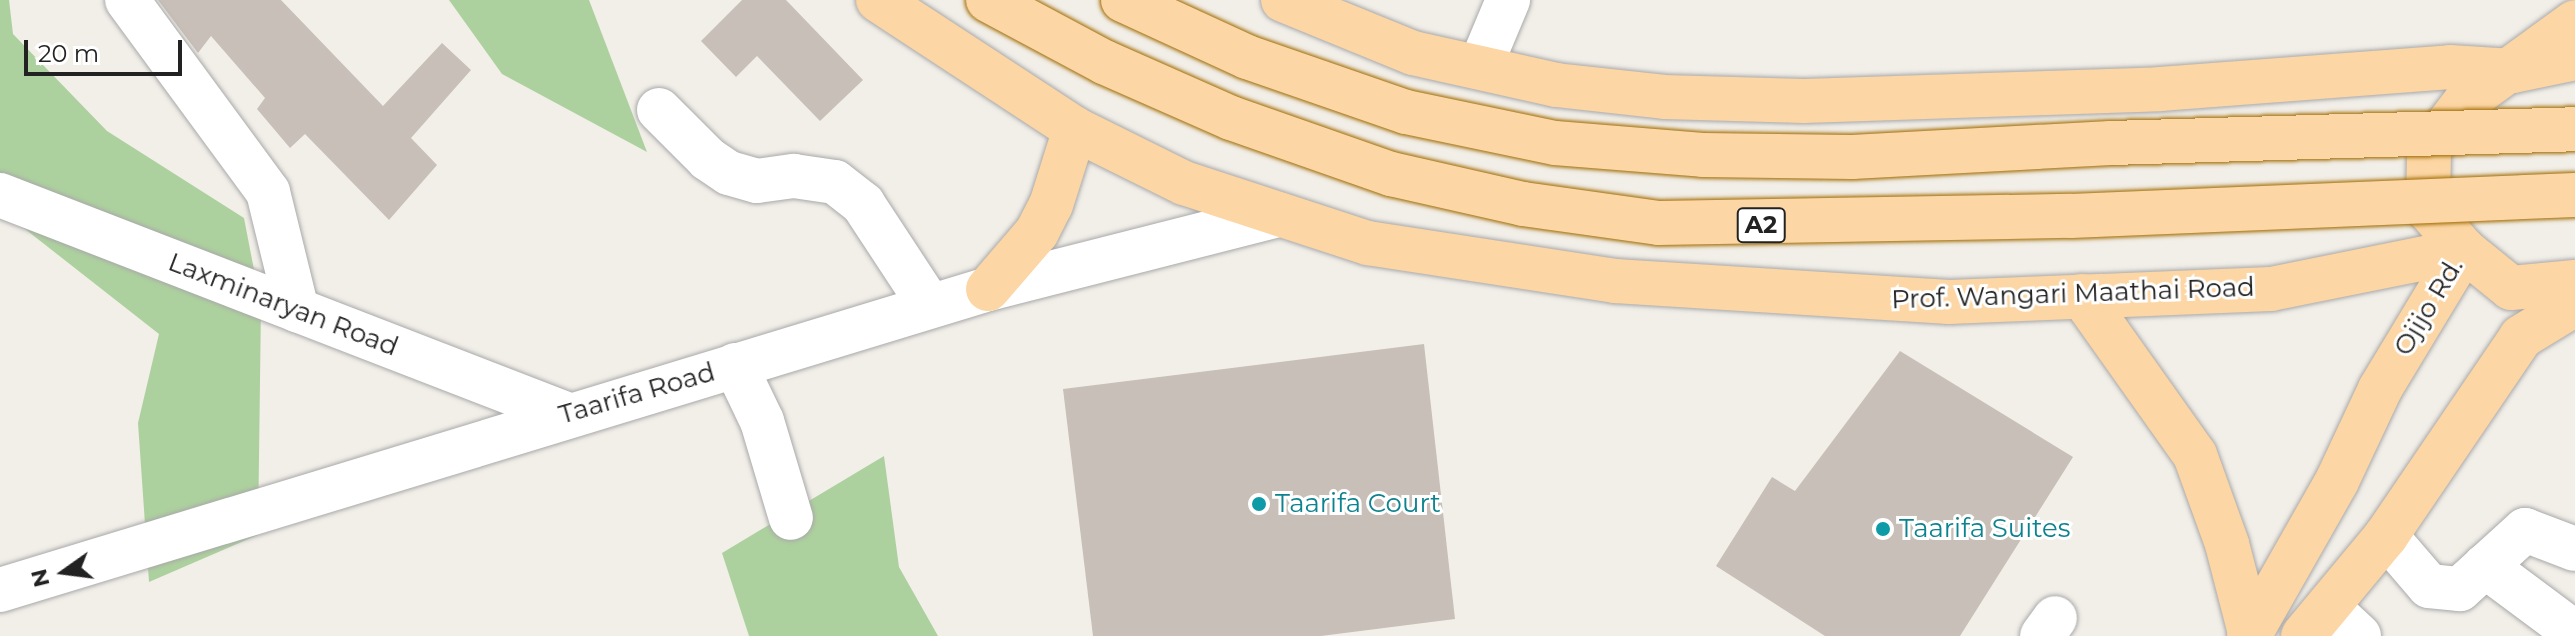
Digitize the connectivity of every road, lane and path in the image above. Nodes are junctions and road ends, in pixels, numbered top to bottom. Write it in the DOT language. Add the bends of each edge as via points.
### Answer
graph roads {
  1 [pos="127,0"];
  2 [pos="878,0"];
  3 [pos="988,0"];
  4 [pos="1123,0"];
  5 [pos="1283,0"];
  6 [pos="1508,0"];
  7 [pos="2575,22"];
  8 [pos="2575,58"];
  9 [pos="1480,67"];
  10 [pos="2513,71"];
  11 [pos="659,110"];
  12 [pos="1075,129"];
  13 [pos="2575,129"];
  14 [pos="0,195"];
  15 [pos="2575,195"];
  16 [pos="1279,215"];
  17 [pos="2464,250"];
  18 [pos="2575,282"];
  19 [pos="988,289"];
  20 [pos="2082,296"];
  21 [pos="2575,304"];
  22 [pos="930,306"];
  23 [pos="297,310"];
  24 [pos="735,365"];
  25 [pos="566,414"];
  26 [pos="791,518"];
  27 [pos="2386,536"];
  28 [pos="2575,549"];
  29 [pos="2485,566"];
  30 [pos="0,590"];
  31 [pos="2330,627"];
  32 [pos="2575,633"];
  33 [pos="2249,634"];
  1 -- 23 [label="street" via="268,192"];
  2 -- 12 [label="main road, Prof. Wangari Maathai Road"];
  3 -- 15 [label="main road, A2, bridge" via="1104,62 1231,118 1391,174 1523,204 1659,223 2039,217"];
  4 -- 13 [label="main road, bridge" via="1247,57 1406,112 1555,143 1703,155 1852,157"];
  5 -- 9 [label="main road" via="1413,53"];
  6 -- 9 [label="street"];
  7 -- 10 [label="main road, Ojijo Rd."];
  8 -- 10 [label="main road"];
  9 -- 10 [label="main road" via="1556,85 1664,97 1804,101 2160,89 2450,67"];
  10 -- 17 [label="main road, Ojijo Rd." via="2465,102 2429,149 2428,209"];
  11 -- 22 [label="street" via="729,173 757,181 794,176 835,182 863,204"];
  12 -- 16 [label="main road, Prof. Wangari Maathai Road" via="1184,183"];
  12 -- 19 [label="main road" via="1037,232"];
  14 -- 23 [label="street, Laxminaryan Road"];
  16 -- 19 [label="street, Taarifa Road"];
  16 -- 20 [label="main road, Prof. Wangari Maathai Road" via="1368,243 1615,281 1949,302"];
  17 -- 18 [label="main road" via="2511,288"];
  17 -- 20 [label="main road, Prof. Wangari Maathai Road" via="2271,289"];
  17 -- 33 [label="main road, Ojijo Rd." via="2380,389 2337,481"];
  19 -- 22 [label="street, Taarifa Road"];
  20 -- 33 [label="main road" via="2195,455 2227,544"];
  21 -- 27 [label="main road" via="2521,337"];
  22 -- 24 [label="street, Taarifa Road"];
  23 -- 25 [label="street, Laxminaryan Road"];
  24 -- 25 [label="street, Taarifa Road"];
  24 -- 26 [label="street" via="762,421"];
  25 -- 30 [label="street, Taarifa Road"];
  27 -- 29 [label="street" via="2429,586 2460,589"];
  27 -- 31 [label="main road"];
  28 -- 29 [label="street" via="2525,530"];
  29 -- 32 [label="street"];
}
